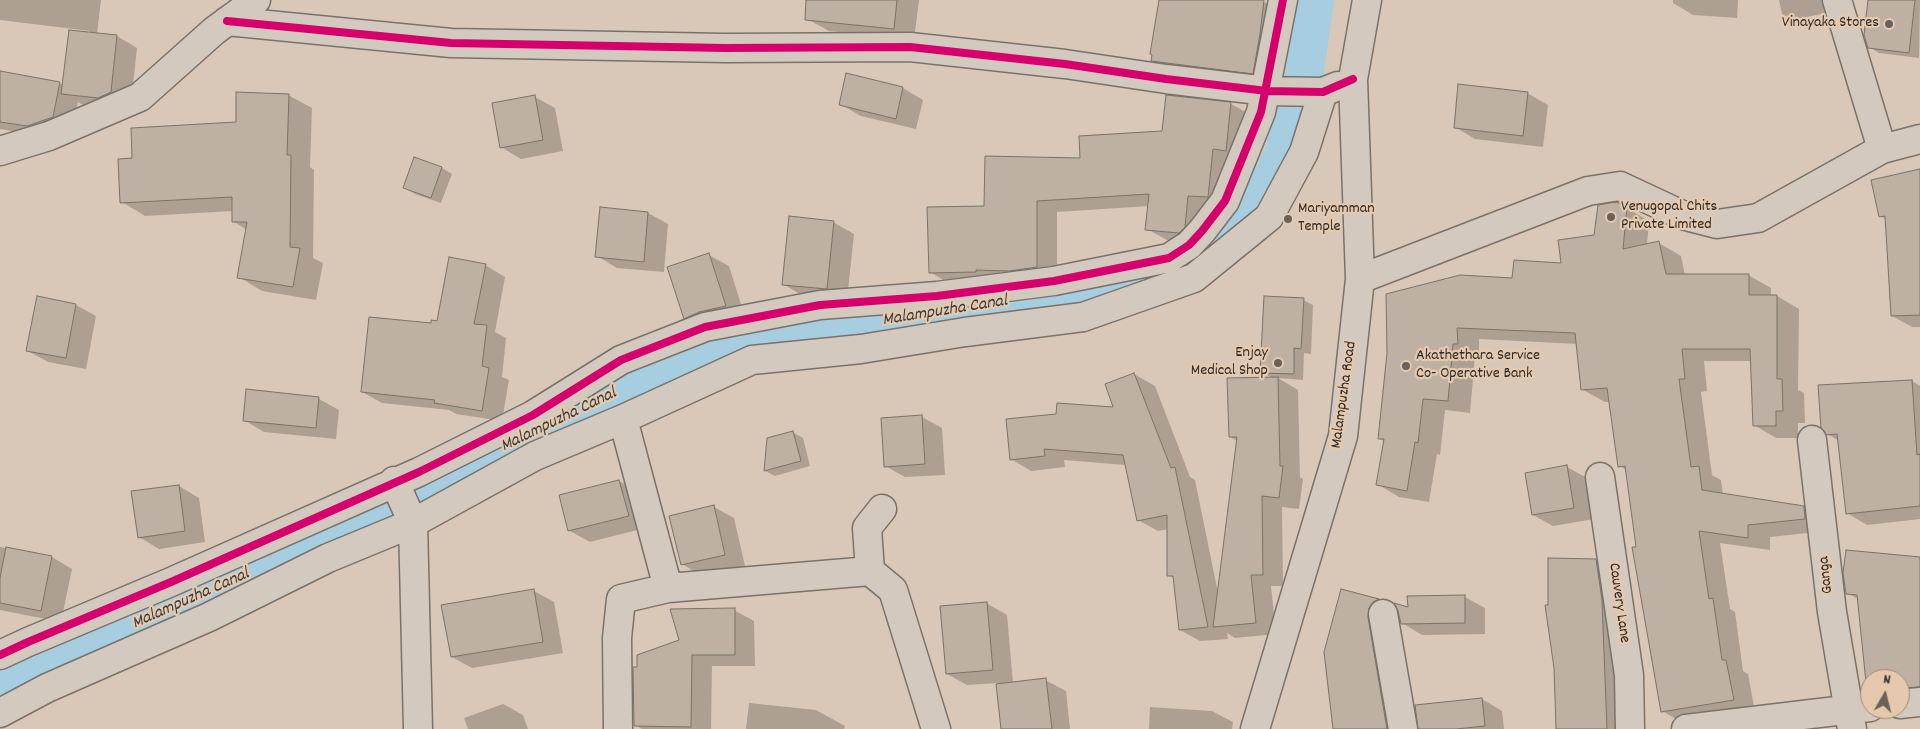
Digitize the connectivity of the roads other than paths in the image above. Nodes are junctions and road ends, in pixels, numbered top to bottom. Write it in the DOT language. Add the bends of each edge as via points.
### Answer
graph roads {
  1 [pos="256,0"];
  2 [pos="1282,0"];
  3 [pos="1366,0"];
  4 [pos="1837,0"];
  5 [pos="227,21"];
  6 [pos="1353,79"];
  7 [pos="1267,91"];
  8 [pos="1323,92"];
  9 [pos="1920,139"];
  10 [pos="1882,149"];
  11 [pos="0,151"];
  12 [pos="1360,279"];
  13 [pos="623,419"];
  14 [pos="1812,440"];
  15 [pos="1600,477"];
  16 [pos="394,481"];
  17 [pos="882,509"];
  18 [pos="413,523"];
  19 [pos="870,571"];
  20 [pos="668,588"];
  21 [pos="1383,614"];
  22 [pos="0,655"];
  23 [pos="0,713"];
  24 [pos="1857,715"];
  25 [pos="418,729"];
  26 [pos="618,729"];
  27 [pos="936,729"];
  28 [pos="1255,729"];
  29 [pos="1403,729"];
  30 [pos="1630,729"];
  31 [pos="1686,729"];
  1 -- 5 [label="street"];
  2 -- 7 [label="street"];
  3 -- 6 [label="street, Malampuzha Road"];
  4 -- 10 [label="street"];
  5 -- 7 [label="street" via="452,42 725,48 910,47"];
  5 -- 11 [label="street" via="140,96 48,136"];
  6 -- 8 [label="street"];
  6 -- 12 [label="street, Malampuzha Road"];
  7 -- 8 [label="street"];
  7 -- 16 [label="street" via="1225,201 1202,231 1169,258 1054,281 937,296 820,305 705,327 621,360 533,416"];
  8 -- 13 [label="street" via="1304,152 1269,217 1194,278 1083,317 965,332 861,350 752,360"];
  9 -- 10 [label="street"];
  10 -- 12 [label="street" via="1758,218 1717,224 1682,215 1620,186 1588,191"];
  12 -- 28 [label="street, Malampuzha Road" via="1343,436"];
  13 -- 18 [label="street" via="535,456"];
  13 -- 20 [label="street"];
  14 -- 24 [label="street, Ganga" via="1832,612"];
  15 -- 30 [label="street, Cauvery Lane" via="1629,675"];
  16 -- 18 [label="street"];
  16 -- 22 [label="street"];
  17 -- 19 [label="street" via="867,528"];
  18 -- 23 [label="street" via="328,558 208,617 47,688"];
  18 -- 25 [label="street"];
  19 -- 20 [label="street"];
  19 -- 27 [label="street" via="893,590"];
  20 -- 26 [label="street" via="621,599 617,638"];
  21 -- 29 [label="street"];
  24 -- 31 [label="street"];
}
